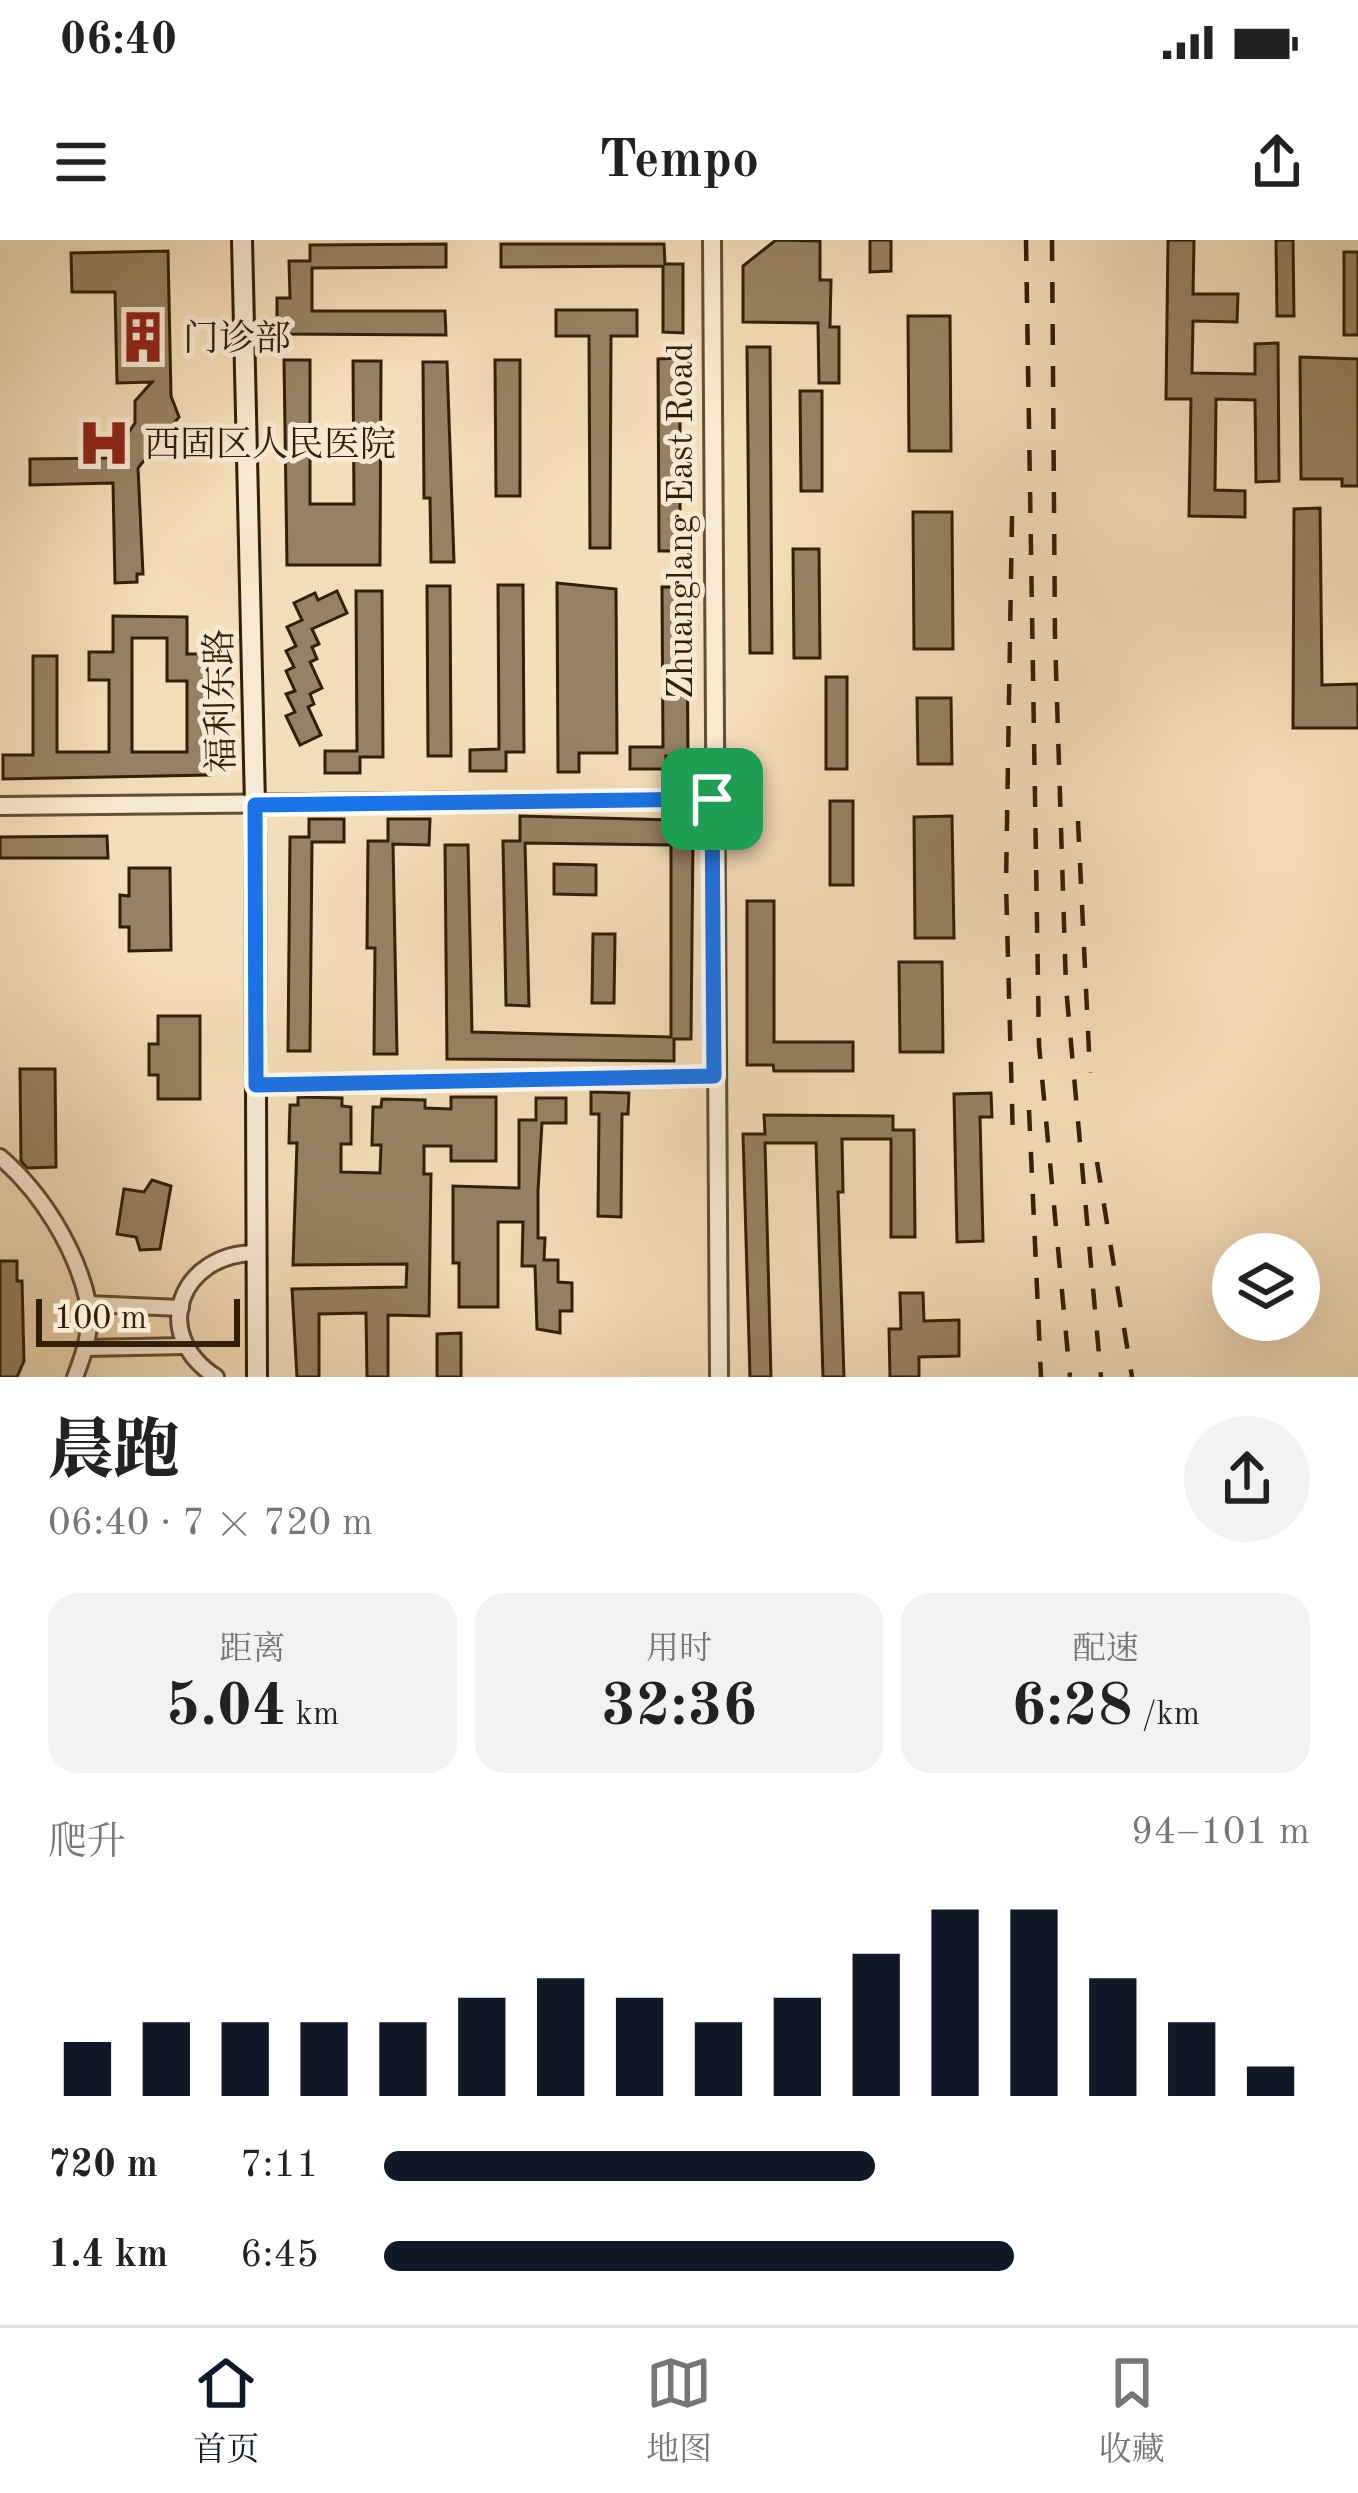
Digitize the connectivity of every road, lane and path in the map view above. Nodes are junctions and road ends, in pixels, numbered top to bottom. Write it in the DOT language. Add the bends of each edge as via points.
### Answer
graph roads {
  1 [pos="242,240"];
  2 [pos="712,240"];
  3 [pos="712,799"];
  4 [pos="255,805"];
  5 [pos="0,806"];
  6 [pos="714,1076"];
  7 [pos="256,1085"];
  8 [pos="0,1157"];
  9 [pos="256,1253"];
  10 [pos="88,1304"];
  11 [pos="181,1308"];
  12 [pos="186,1346"];
  13 [pos="86,1348"];
  14 [pos="75,1377"];
  15 [pos="216,1377"];
  16 [pos="257,1377"];
  17 [pos="718,1377"];
  1 -- 4 [label="main road, 福利东路"];
  2 -- 3 [label="street, Zhuanglang East Road"];
  3 -- 4 [label="street"];
  3 -- 6 [label="street, Zhuanglang East Road"];
  4 -- 5 [label="street"];
  4 -- 7 [label="main road, 福利东路"];
  6 -- 7 [label="street"];
  6 -- 17 [label="street, Zhuanglang East Road"];
  7 -- 9 [label="main road, 福利东路"];
  8 -- 10 [label="street" via="54,1222"];
  9 -- 11 [label="street" via="212,1261 194,1276"];
  9 -- 16 [label="main road, 福利东路"];
  10 -- 11 [label="street"];
  10 -- 13 [label="street"];
  11 -- 12 [label="street"];
  12 -- 13 [label="street"];
  12 -- 15 [label="street"];
  13 -- 14 [label="street"];
}
